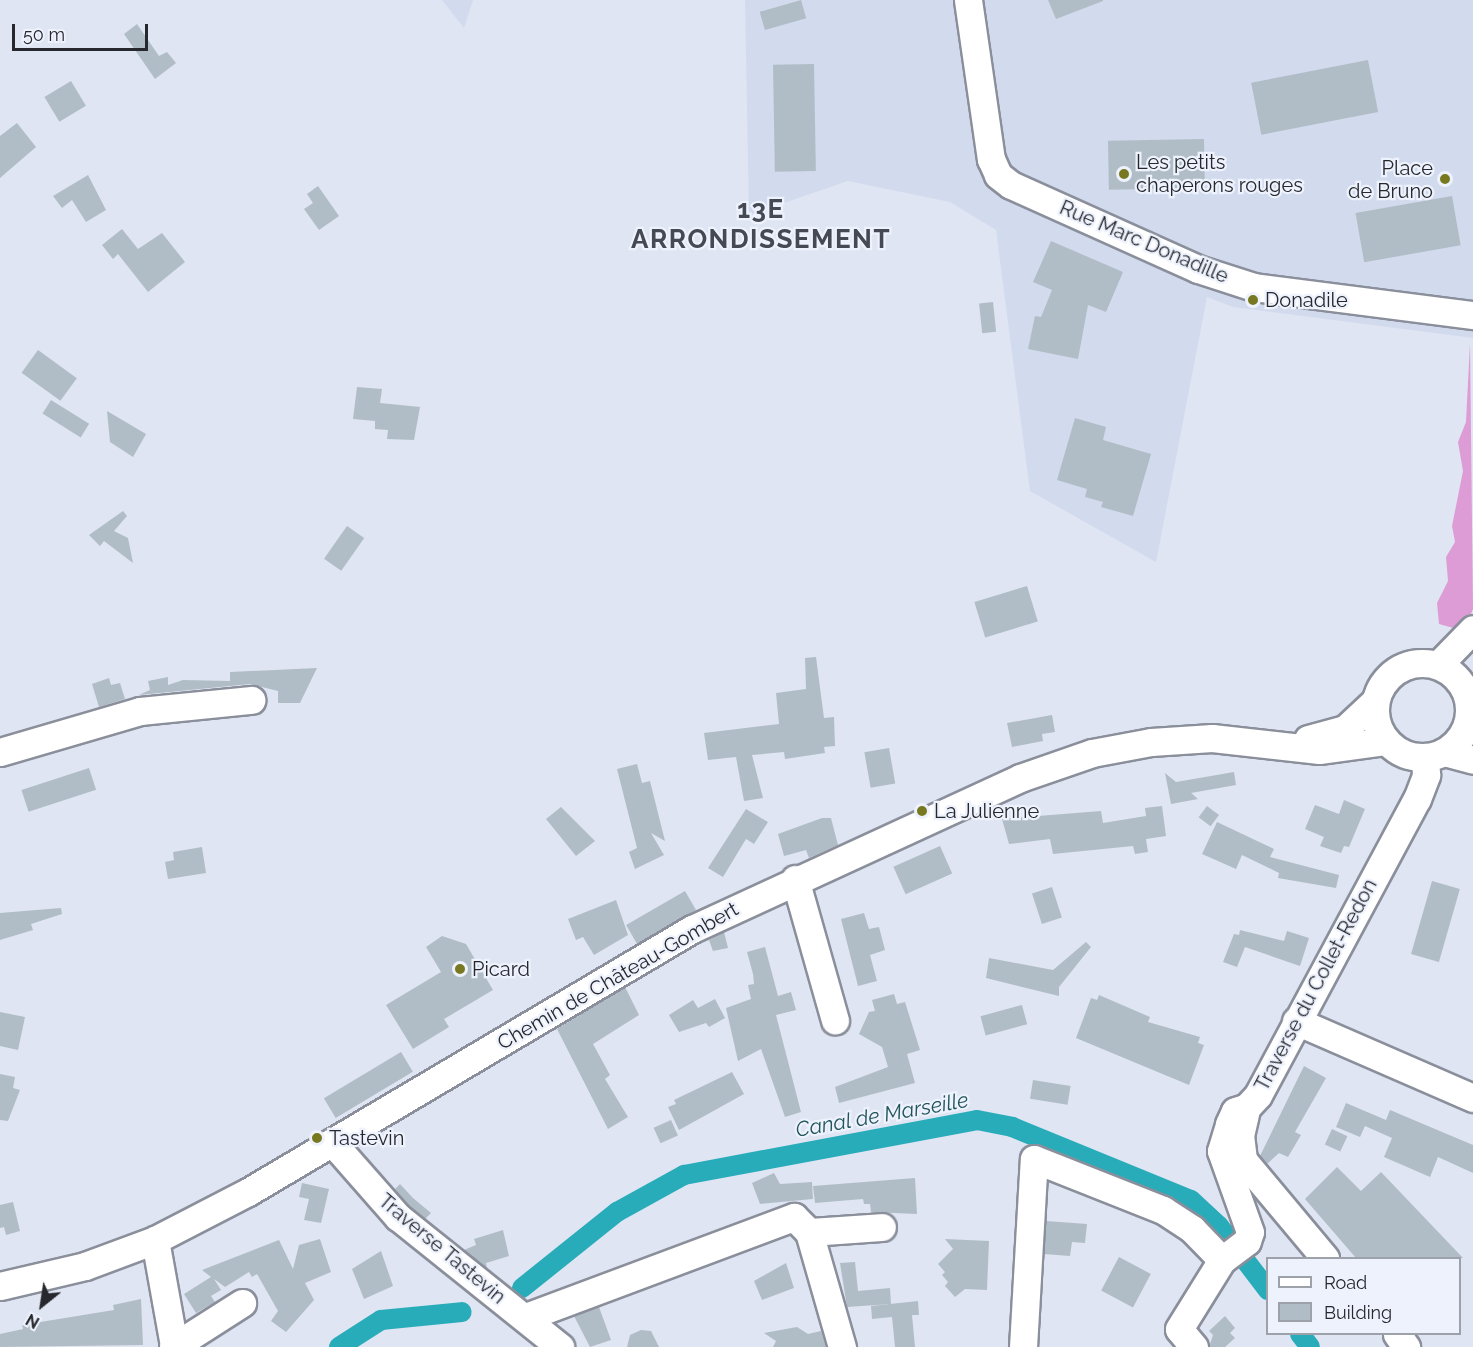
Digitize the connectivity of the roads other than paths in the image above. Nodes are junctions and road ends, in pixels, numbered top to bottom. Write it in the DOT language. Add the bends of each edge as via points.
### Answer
graph roads {
  1 [pos="968,0"];
  2 [pos="1473,315"];
  3 [pos="1473,629"];
  4 [pos="1438,665"];
  5 [pos="1471,683"];
  6 [pos="251,700"];
  7 [pos="1375,701"];
  8 [pos="1470,728"];
  9 [pos="1262,742"];
  10 [pos="1415,751"];
  11 [pos="0,752"];
  12 [pos="1473,760"];
  13 [pos="795,879"];
  14 [pos="835,1020"];
  15 [pos="1296,1021"];
  16 [pos="1473,1098"];
  17 [pos="1247,1107"];
  18 [pos="332,1142"];
  19 [pos="882,1227"];
  20 [pos="809,1232"];
  21 [pos="155,1240"];
  22 [pos="1324,1257"];
  23 [pos="1222,1260"];
  24 [pos="0,1286"];
  25 [pos="243,1303"];
  26 [pos="526,1317"];
  27 [pos="173,1347"];
  28 [pos="560,1347"];
  29 [pos="842,1347"];
  30 [pos="1023,1347"];
  31 [pos="1194,1347"];
  1 -- 2 [label="street, Rue Marc Donadille" via="991,159 998,175 1011,185 1198,269 1254,287"];
  3 -- 4 [label="street"];
  4 -- 5 [label="street"];
  4 -- 7 [label="street" via="1418,662 1398,668 1383,682"];
  5 -- 8 [label="street"];
  6 -- 11 [label="street" via="140,711"];
  7 -- 9 [label="street, Chemin de Château-Gombert" via="1345,729 1313,738"];
  7 -- 10 [label="street" via="1376,722"];
  8 -- 10 [label="street" via="1458,740"];
  9 -- 10 [label="street, Chemin de Château-Gombert" via="1319,750"];
  9 -- 13 [label="street, Chemin de Château-Gombert" via="1192,740 1092,753 1020,778"];
  10 -- 12 [label="street, Chemin de Château-Gombert"];
  10 -- 15 [label="street, Traverse du Collet-Redon" via="1426,775 1417,800"];
  13 -- 14 [label="street"];
  13 -- 18 [label="street, Chemin de Château-Gombert" via="692,929"];
  15 -- 16 [label="street"];
  15 -- 17 [label="street, Traverse du Collet-Redon" via="1258,1095"];
  17 -- 22 [label="street" via="1240,1135 1243,1160"];
  17 -- 23 [label="street, Traverse du Collet-Redon" via="1235,1111 1221,1151 1250,1232 1247,1241"];
  18 -- 21 [label="street, Chemin de Château-Gombert"];
  18 -- 26 [label="street, Traverse Tastevin" via="399,1217"];
  19 -- 20 [label="street"];
  20 -- 26 [label="street" via="794,1217"];
  20 -- 29 [label="street"];
  21 -- 24 [label="street, Chemin de Château-Gombert" via="85,1266"];
  21 -- 27 [label="street"];
  23 -- 30 [label="street" via="1192,1229 1163,1210 1034,1159"];
  23 -- 31 [label="street, Traverse du Collet-Redon" via="1179,1329"];
  25 -- 27 [label="street"];
  26 -- 28 [label="street, Traverse Tastevin"];
}
